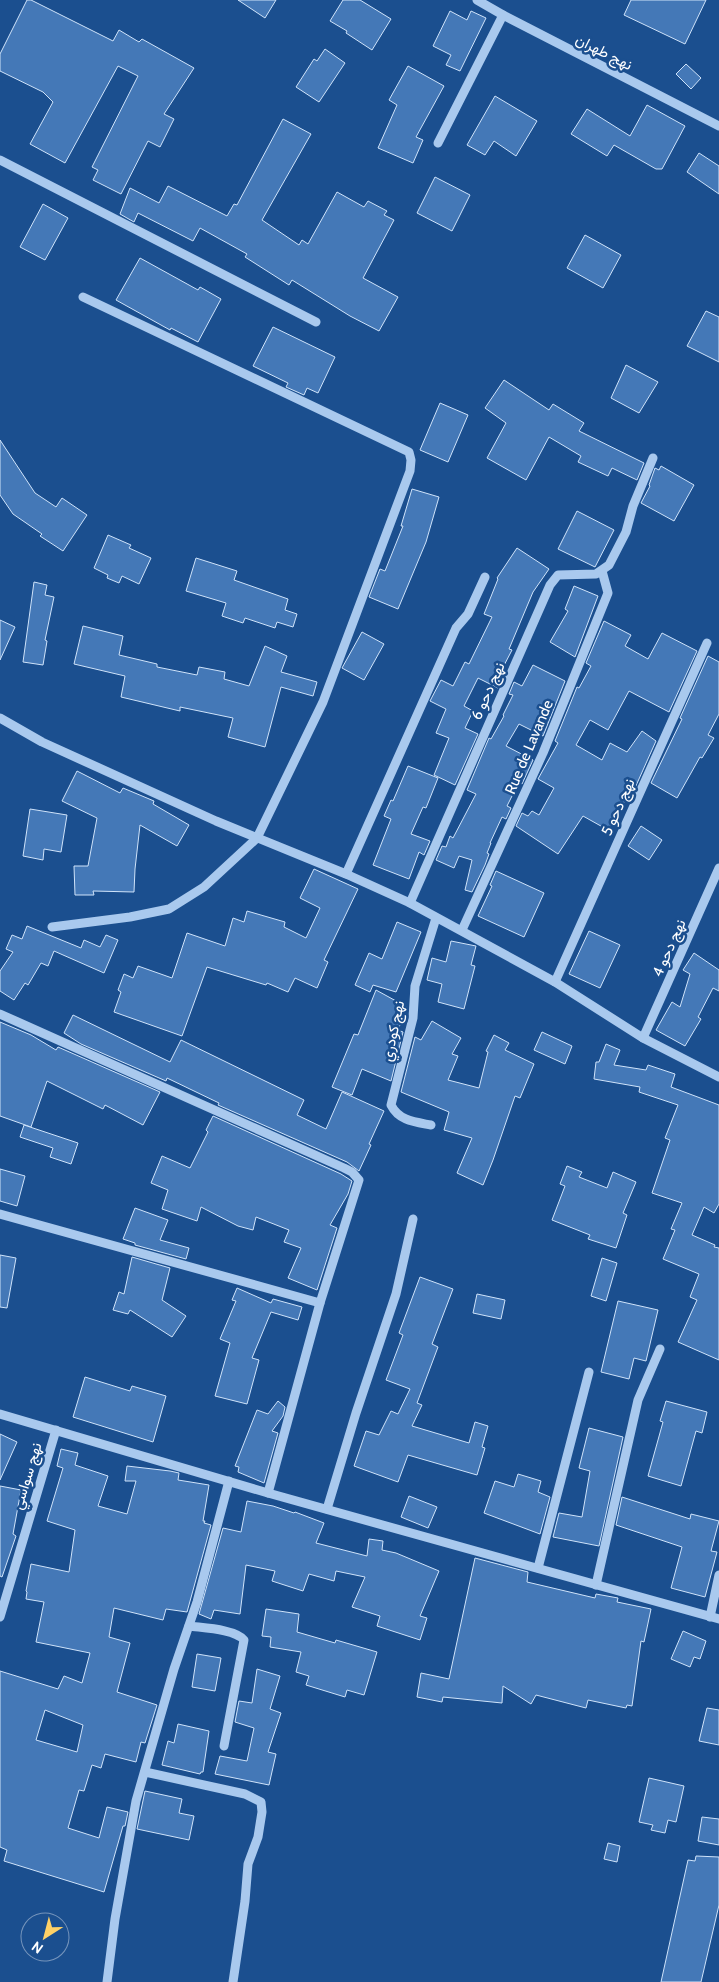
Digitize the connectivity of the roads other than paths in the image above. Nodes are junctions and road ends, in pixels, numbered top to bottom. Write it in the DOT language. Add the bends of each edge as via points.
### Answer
graph roads {
  1 [pos="478,0"];
  2 [pos="503,15"];
  3 [pos="719,126"];
  4 [pos="438,143"];
  5 [pos="0,160"];
  6 [pos="83,297"];
  7 [pos="316,322"];
  8 [pos="653,458"];
  9 [pos="602,571"];
  10 [pos="485,576"];
  11 [pos="707,643"];
  12 [pos="0,718"];
  13 [pos="258,838"];
  14 [pos="719,868"];
  15 [pos="346,874"];
  16 [pos="410,903"];
  17 [pos="436,918"];
  18 [pos="52,927"];
  19 [pos="462,930"];
  20 [pos="555,982"];
  21 [pos="0,1014"];
  22 [pos="644,1038"];
  23 [pos="719,1077"];
  24 [pos="431,1125"];
  25 [pos="0,1214"];
  26 [pos="413,1219"];
  27 [pos="320,1303"];
  28 [pos="660,1349"];
  29 [pos="589,1372"];
  30 [pos="0,1414"];
  31 [pos="56,1430"];
  32 [pos="229,1481"];
  33 [pos="268,1493"];
  34 [pos="327,1509"];
  35 [pos="538,1568"];
  36 [pos="719,1576"];
  37 [pos="596,1585"];
  38 [pos="0,1617"];
  39 [pos="715,1618"];
  40 [pos="189,1626"];
  41 [pos="224,1746"];
  42 [pos="145,1772"];
  43 [pos="107,1982"];
  44 [pos="233,1982"];
  1 -- 2 [label="street, نهج طهران"];
  2 -- 3 [label="street, نهج طهران"];
  2 -- 4 [label="street"];
  5 -- 7 [label="street"];
  6 -- 13 [label="street" via="409,452 410,471 323,702"];
  8 -- 9 [label="street" via="626,532 610,565"];
  9 -- 16 [label="street, نهج دحو 6" via="558,575 550,585"];
  9 -- 19 [label="street, Rue de Lavande" via="608,593 542,753"];
  10 -- 15 [label="street" via="468,614 456,628"];
  11 -- 20 [label="street, نهج دحو 5"];
  12 -- 13 [label="street" via="42,742"];
  13 -- 15 [label="street"];
  13 -- 18 [label="street" via="204,887 169,908 130,917"];
  14 -- 22 [label="street, نهج دحو 4"];
  15 -- 16 [label="street"];
  16 -- 17 [label="street"];
  17 -- 19 [label="street"];
  17 -- 24 [label="street, نهج كودري" via="415,986 413,1018 391,1105 395,1113 406,1120"];
  19 -- 20 [label="street"];
  20 -- 22 [label="street"];
  21 -- 27 [label="street" via="352,1172 359,1180"];
  22 -- 23 [label="street"];
  25 -- 27 [label="street"];
  26 -- 34 [label="street" via="396,1294"];
  27 -- 33 [label="street"];
  28 -- 37 [label="street" via="638,1400"];
  29 -- 35 [label="street"];
  30 -- 31 [label="street"];
  31 -- 32 [label="street"];
  31 -- 38 [label="street, نهج سواسي"];
  32 -- 33 [label="street"];
  32 -- 40 [label="street"];
  33 -- 34 [label="street"];
  34 -- 35 [label="street"];
  35 -- 37 [label="street"];
  36 -- 39 [label="street"];
  37 -- 39 [label="street"];
  40 -- 41 [label="street" via="240,1635 244,1640"];
  40 -- 42 [label="street"];
  42 -- 43 [label="street" via="136,1801"];
  42 -- 44 [label="street" via="245,1794 261,1802 258,1837 248,1864"];
}
